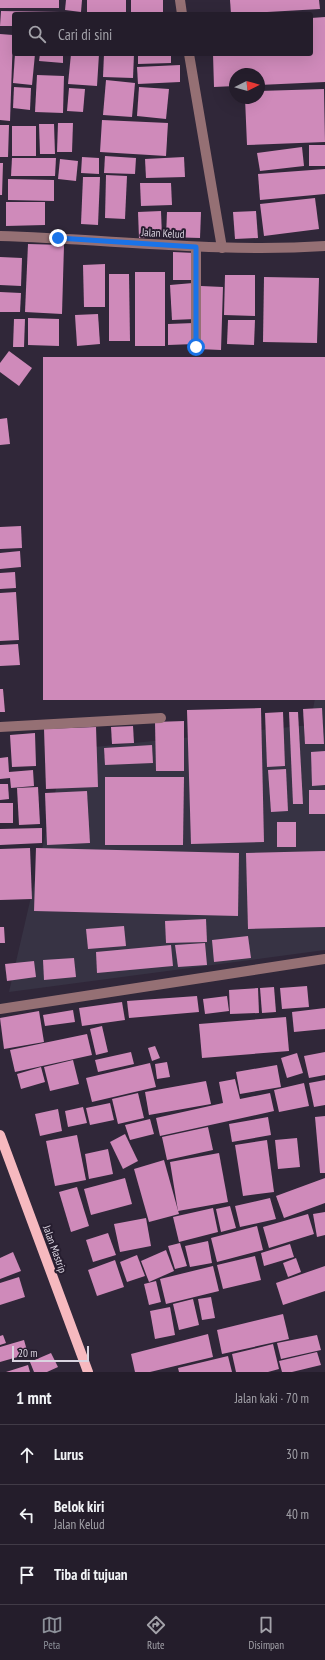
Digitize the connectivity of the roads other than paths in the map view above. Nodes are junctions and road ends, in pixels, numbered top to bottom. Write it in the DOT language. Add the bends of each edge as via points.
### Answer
graph roads {
  1 [pos="180,0"];
  2 [pos="182,12"];
  3 [pos="189,56"];
  4 [pos="0,236"];
  5 [pos="325,246"];
  6 [pos="196,247"];
  7 [pos="222,248"];
  8 [pos="196,347"];
  9 [pos="161,718"];
  10 [pos="0,727"];
  11 [pos="325,959"];
  12 [pos="0,1009"];
  13 [pos="0,1135"];
  14 [pos="88,1372"];
  1 -- 2 [label="street"];
  3 -- 7 [label="street"];
  4 -- 6 [label="street, Jalan Kelud"];
  5 -- 7 [label="street, Jalan Kelud"];
  6 -- 7 [label="street, Jalan Kelud"];
  6 -- 8 [label="street"];
  9 -- 10 [label="street"];
  11 -- 12 [label="street"];
  13 -- 14 [label="main road, Jalan Mastrip"];
}
